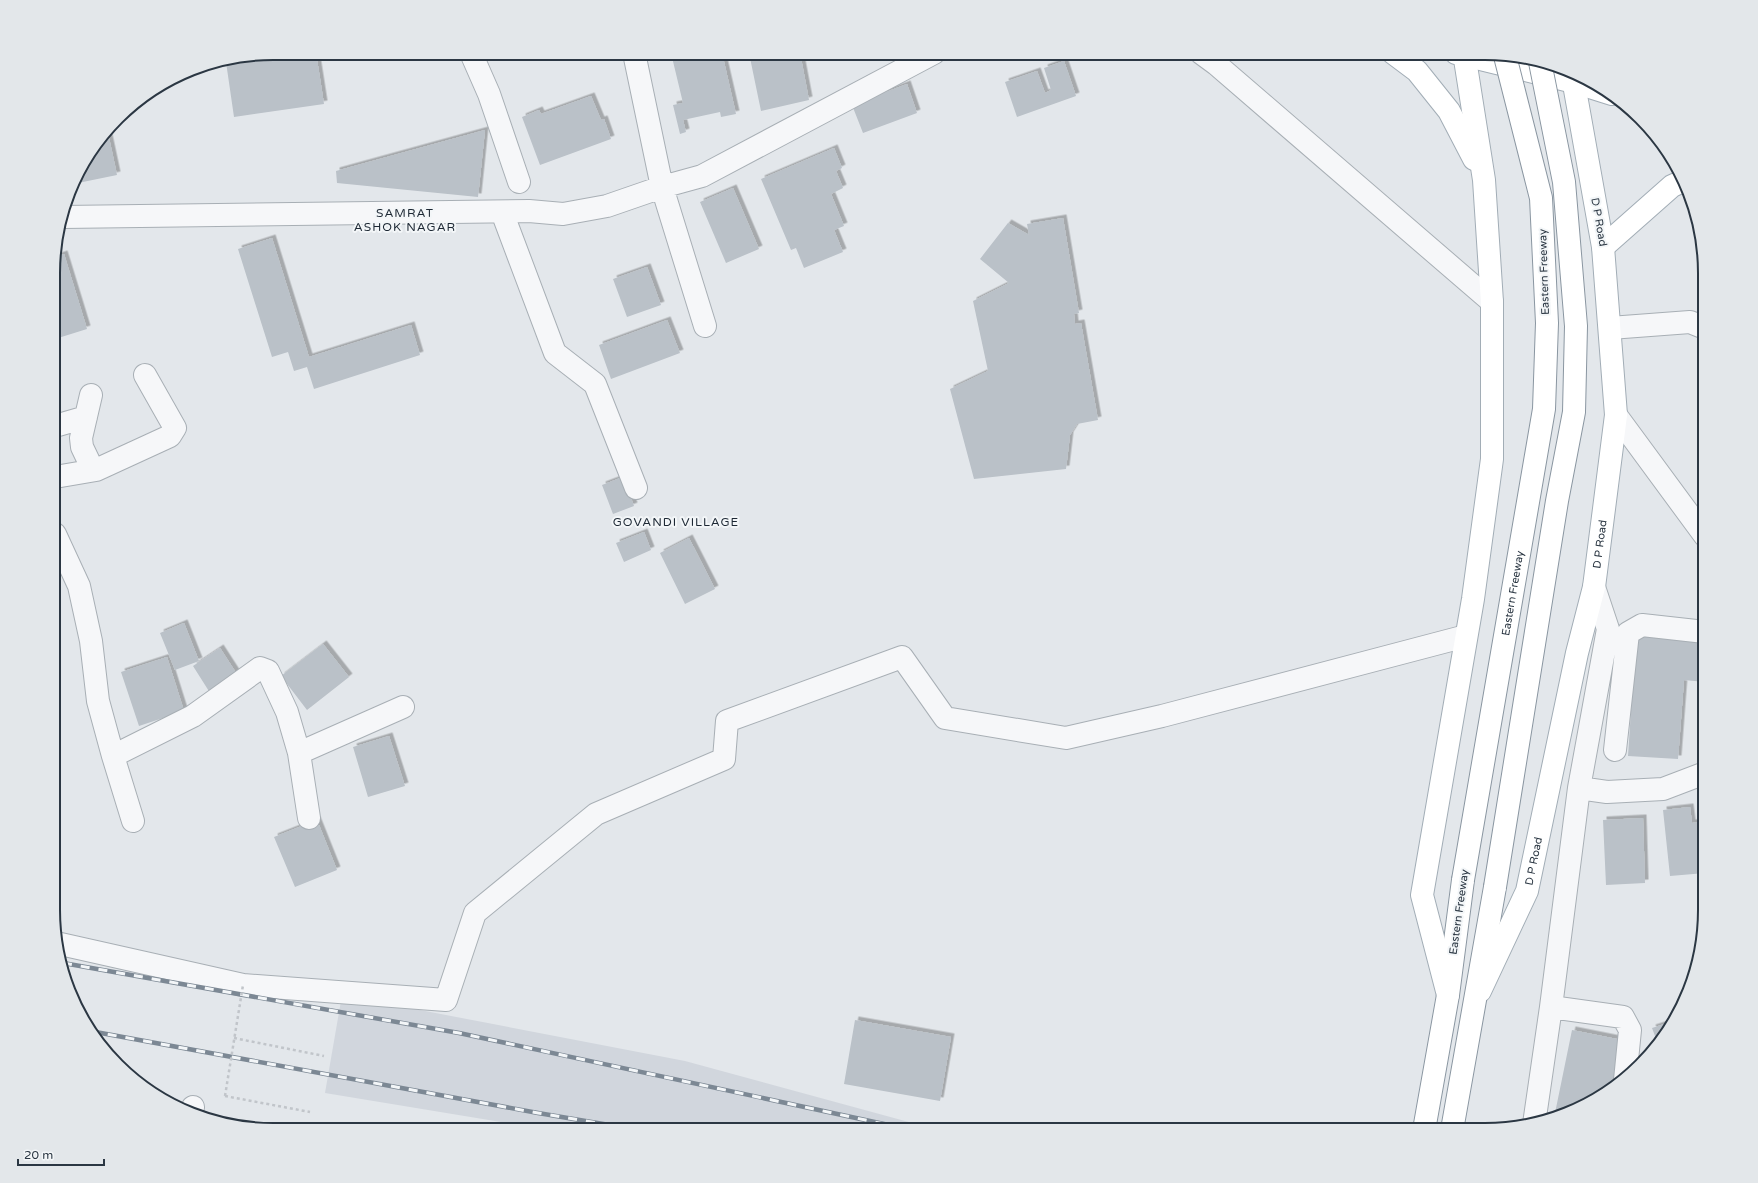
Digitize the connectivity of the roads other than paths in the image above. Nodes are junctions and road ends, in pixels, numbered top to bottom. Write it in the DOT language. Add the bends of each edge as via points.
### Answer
graph roads {
  1 [pos="474,60"];
  2 [pos="635,60"];
  3 [pos="921,60"];
  4 [pos="1210,60"];
  5 [pos="1402,60"];
  6 [pos="1463,60"];
  7 [pos="1491,60"];
  8 [pos="1506,61"];
  9 [pos="1541,67"];
  10 [pos="1566,75"];
  11 [pos="1573,79"];
  12 [pos="1484,180"];
  13 [pos="519,182"];
  14 [pos="1678,183"];
  15 [pos="662,187"];
  16 [pos="502,212"];
  17 [pos="67,217"];
  18 [pos="1603,247"];
  19 [pos="1492,302"];
  20 [pos="1698,325"];
  21 [pos="705,326"];
  22 [pos="1610,328"];
  23 [pos="145,375"];
  24 [pos="91,395"];
  25 [pos="1616,415"];
  26 [pos="86,417"];
  27 [pos="60,425"];
  28 [pos="93,470"];
  29 [pos="60,476"];
  30 [pos="636,488"];
  31 [pos="1696,515"];
  32 [pos="60,545"];
  33 [pos="1594,587"];
  34 [pos="1698,631"];
  35 [pos="1466,636"];
  36 [pos="403,707"];
  37 [pos="1615,750"];
  38 [pos="299,754"];
  39 [pos="113,756"];
  40 [pos="1698,774"];
  41 [pos="1579,788"];
  42 [pos="309,818"];
  43 [pos="133,821"];
  44 [pos="63,945"];
  45 [pos="1448,995"];
  46 [pos="1476,1000"];
  47 [pos="1551,1007"];
  48 [pos="1625,1071"];
  49 [pos="1535,1117"];
  50 [pos="1425,1122"];
  51 [pos="1453,1123"];
  1 -- 13 [label="street" via="489,94"];
  2 -- 15 [label="street"];
  3 -- 15 [label="street" via="702,176"];
  4 -- 19 [label="street"];
  5 -- 12 [label="main road" via="1417,71 1449,111"];
  6 -- 12 [label="main road"];
  7 -- 10 [label="main road"];
  8 -- 45 [label="main road, Eastern Freeway, bridge" via="1541,198 1546,323 1544,409 1463,880"];
  9 -- 46 [label="main road, bridge" via="1564,182 1576,326 1574,412"];
  11 -- 18 [label="main road, D P Road"];
  12 -- 19 [label="main road"];
  14 -- 18 [label="main road"];
  15 -- 16 [label="street" via="607,206 563,214"];
  15 -- 21 [label="street"];
  16 -- 17 [label="street"];
  16 -- 30 [label="street" via="555,353 595,384"];
  18 -- 22 [label="main road, D P Road"];
  19 -- 35 [label="main road" via="1492,459"];
  20 -- 22 [label="street" via="1690,322"];
  22 -- 25 [label="main road, D P Road"];
  23 -- 28 [label="street" via="175,428 170,436"];
  24 -- 26 [label="street"];
  25 -- 31 [label="street"];
  25 -- 33 [label="main road, D P Road"];
  26 -- 27 [label="street"];
  26 -- 28 [label="street" via="81,438 82,447"];
  28 -- 29 [label="street"];
  32 -- 39 [label="street" via="79,586 91,641 98,701"];
  33 -- 41 [label="street" via="1608,629"];
  33 -- 46 [label="main road, D P Road" via="1577,653 1527,891"];
  34 -- 37 [label="street" via="1642,625 1628,633"];
  35 -- 44 [label="street" via="1162,716 1066,738 945,718 902,657 727,721 724,759 596,814 475,913 446,1000 243,985"];
  35 -- 45 [label="main road" via="1422,895"];
  36 -- 38 [label="street"];
  38 -- 39 [label="street" via="287,712 268,671 260,668 193,716"];
  38 -- 42 [label="street"];
  39 -- 43 [label="street"];
  40 -- 41 [label="street" via="1663,789 1607,792"];
  41 -- 47 [label="street"];
  45 -- 50 [label="main road, Eastern Freeway"];
  46 -- 51 [label="main road"];
  47 -- 48 [label="street" via="1623,1017 1630,1030"];
  47 -- 49 [label="street"];
}
